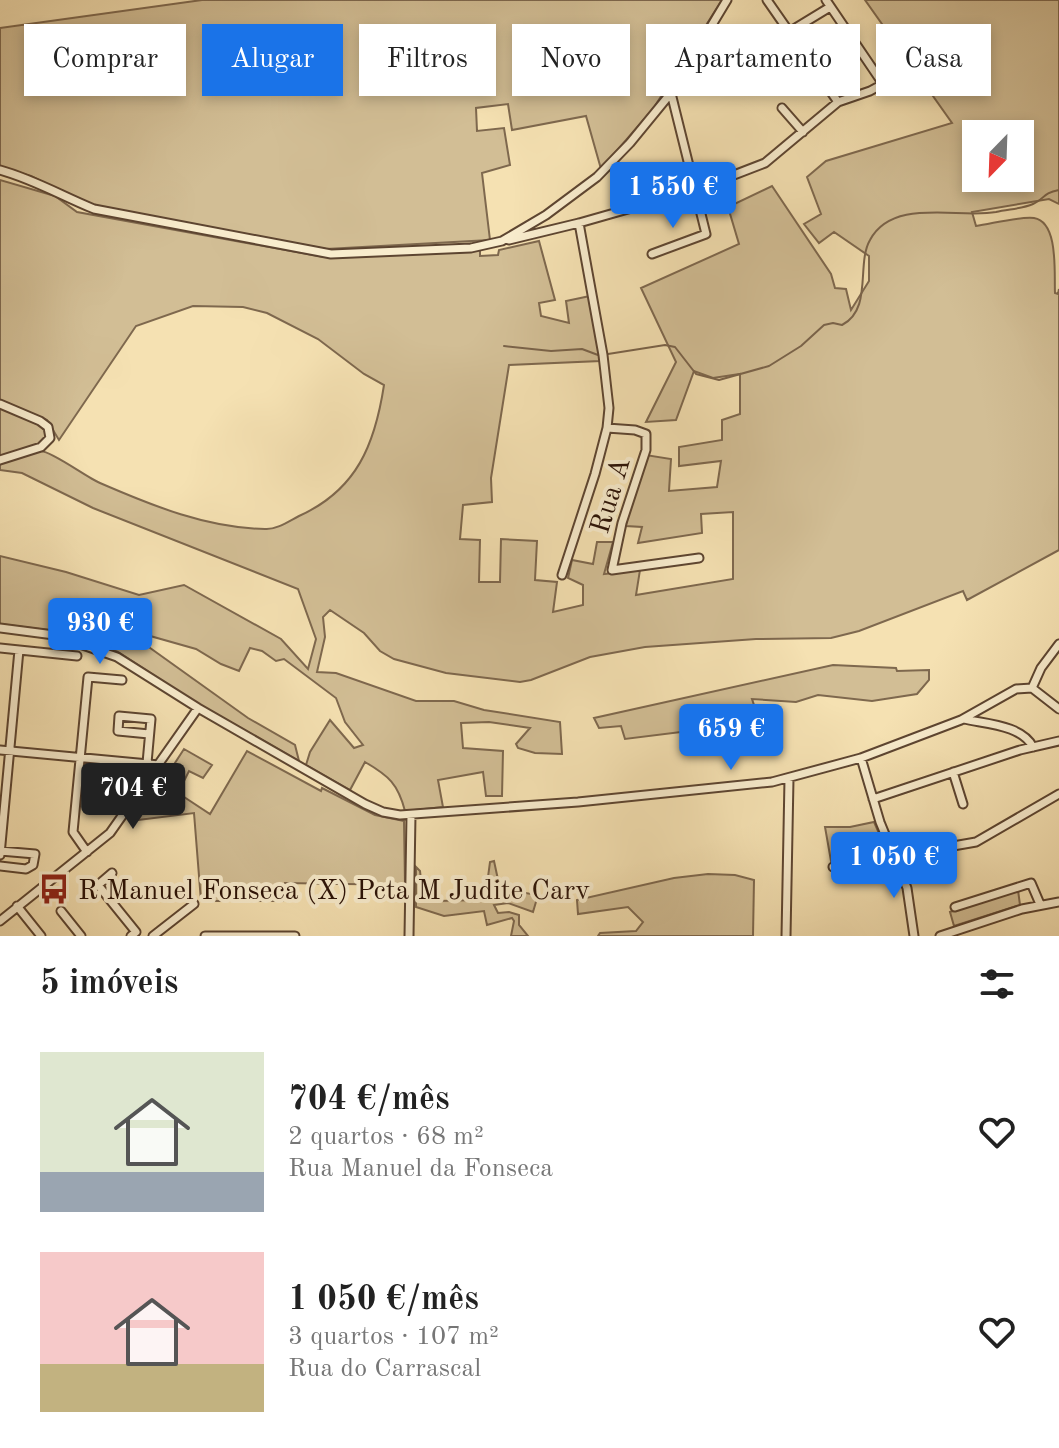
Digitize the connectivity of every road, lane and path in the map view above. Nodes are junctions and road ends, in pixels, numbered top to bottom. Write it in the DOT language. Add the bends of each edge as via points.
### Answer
graph roads {
  1 [pos="727,0"];
  2 [pos="767,0"];
  3 [pos="828,4"];
  4 [pos="713,24"];
  5 [pos="784,24"];
  6 [pos="800,24"];
  7 [pos="876,74"];
  8 [pos="876,87"];
  9 [pos="669,96"];
  10 [pos="672,96"];
  11 [pos="834,96"];
  12 [pos="838,102"];
  13 [pos="782,108"];
  14 [pos="803,132"];
  15 [pos="0,170"];
  16 [pos="695,190"];
  17 [pos="579,223"];
  18 [pos="502,241"];
  19 [pos="652,254"];
  20 [pos="0,404"];
  21 [pos="607,428"];
  22 [pos="0,460"];
  23 [pos="699,558"];
  24 [pos="562,575"];
  25 [pos="0,628"];
  26 [pos="1059,644"];
  27 [pos="0,648"];
  28 [pos="19,650"];
  29 [pos="77,656"];
  30 [pos="122,680"];
  31 [pos="1032,688"];
  32 [pos="198,708"];
  33 [pos="1059,709"];
  34 [pos="963,719"];
  35 [pos="149,734"];
  36 [pos="1059,741"];
  37 [pos="1033,747"];
  38 [pos="0,750"];
  39 [pos="10,751"];
  40 [pos="80,757"];
  41 [pos="861,758"];
  42 [pos="147,763"];
  43 [pos="159,765"];
  44 [pos="953,772"];
  45 [pos="789,779"];
  46 [pos="1059,794"];
  47 [pos="873,799"];
  48 [pos="963,804"];
  49 [pos="411,815"];
  50 [pos="87,852"];
  51 [pos="0,853"];
  52 [pos="895,858"];
  53 [pos="0,866"];
  54 [pos="833,867"];
  55 [pos="112,873"];
  56 [pos="1059,902"];
  57 [pos="194,904"];
  58 [pos="1040,904"];
  59 [pos="17,906"];
  60 [pos="955,907"];
  61 [pos="61,911"];
  62 [pos="0,921"];
  63 [pos="41,936"];
  64 [pos="81,936"];
  65 [pos="131,936"];
  66 [pos="153,936"];
  67 [pos="205,936"];
  68 [pos="295,936"];
  69 [pos="409,936"];
  70 [pos="786,936"];
  71 [pos="914,936"];
  72 [pos="940,936"];
  1 -- 4 [label="street"];
  2 -- 5 [label="street"];
  3 -- 6 [label="street"];
  3 -- 7 [label="street"];
  8 -- 12 [label="street"];
  9 -- 18 [label="street" via="597,177"];
  10 -- 16 [label="street"];
  11 -- 12 [label="street"];
  12 -- 14 [label="street"];
  13 -- 14 [label="street"];
  14 -- 16 [label="street" via="765,163"];
  15 -- 18 [label="street" via="94,209 331,254 471,248"];
  16 -- 17 [label="street"];
  16 -- 19 [label="street" via="706,234"];
  17 -- 18 [label="street"];
  17 -- 21 [label="street" via="608,386"];
  20 -- 22 [label="street" via="40,421 50,438 41,447"];
  21 -- 23 [label="street, Rua A" via="646,434 612,570"];
  21 -- 24 [label="street"];
  25 -- 32 [label="street" via="54,635 101,649"];
  26 -- 31 [label="street"];
  27 -- 28 [label="street"];
  28 -- 29 [label="street"];
  28 -- 39 [label="street"];
  30 -- 40 [label="street" via="88,677"];
  31 -- 33 [label="street"];
  31 -- 34 [label="street" via="1016,689"];
  32 -- 43 [label="street"];
  32 -- 49 [label="street" via="375,809"];
  34 -- 37 [label="street" via="1015,730"];
  34 -- 41 [label="street"];
  35 -- 35 [label="street" via="151,719 119,716 118,731"];
  35 -- 42 [label="street"];
  36 -- 37 [label="street"];
  37 -- 44 [label="street"];
  38 -- 39 [label="street"];
  39 -- 40 [label="street"];
  39 -- 51 [label="street"];
  40 -- 42 [label="street"];
  40 -- 50 [label="street" via="73,832"];
  41 -- 45 [label="street"];
  41 -- 47 [label="street"];
  42 -- 43 [label="street"];
  43 -- 50 [label="street" via="117,825"];
  44 -- 47 [label="street"];
  44 -- 48 [label="street"];
  45 -- 49 [label="street"];
  45 -- 70 [label="street"];
  46 -- 52 [label="street" via="984,839"];
  47 -- 52 [label="street"];
  49 -- 69 [label="street"];
  50 -- 59 [label="street"];
  51 -- 53 [label="street" via="35,854 35,859 26,869"];
  52 -- 54 [label="street"];
  52 -- 71 [label="street" via="907,888"];
  55 -- 65 [label="street" via="98,885 136,932"];
  56 -- 58 [label="street"];
  57 -- 66 [label="street"];
  58 -- 60 [label="street" via="1031,883"];
  58 -- 72 [label="street"];
  59 -- 62 [label="street"];
  59 -- 63 [label="street"];
  61 -- 64 [label="street"];
  67 -- 68 [label="street"];
}
